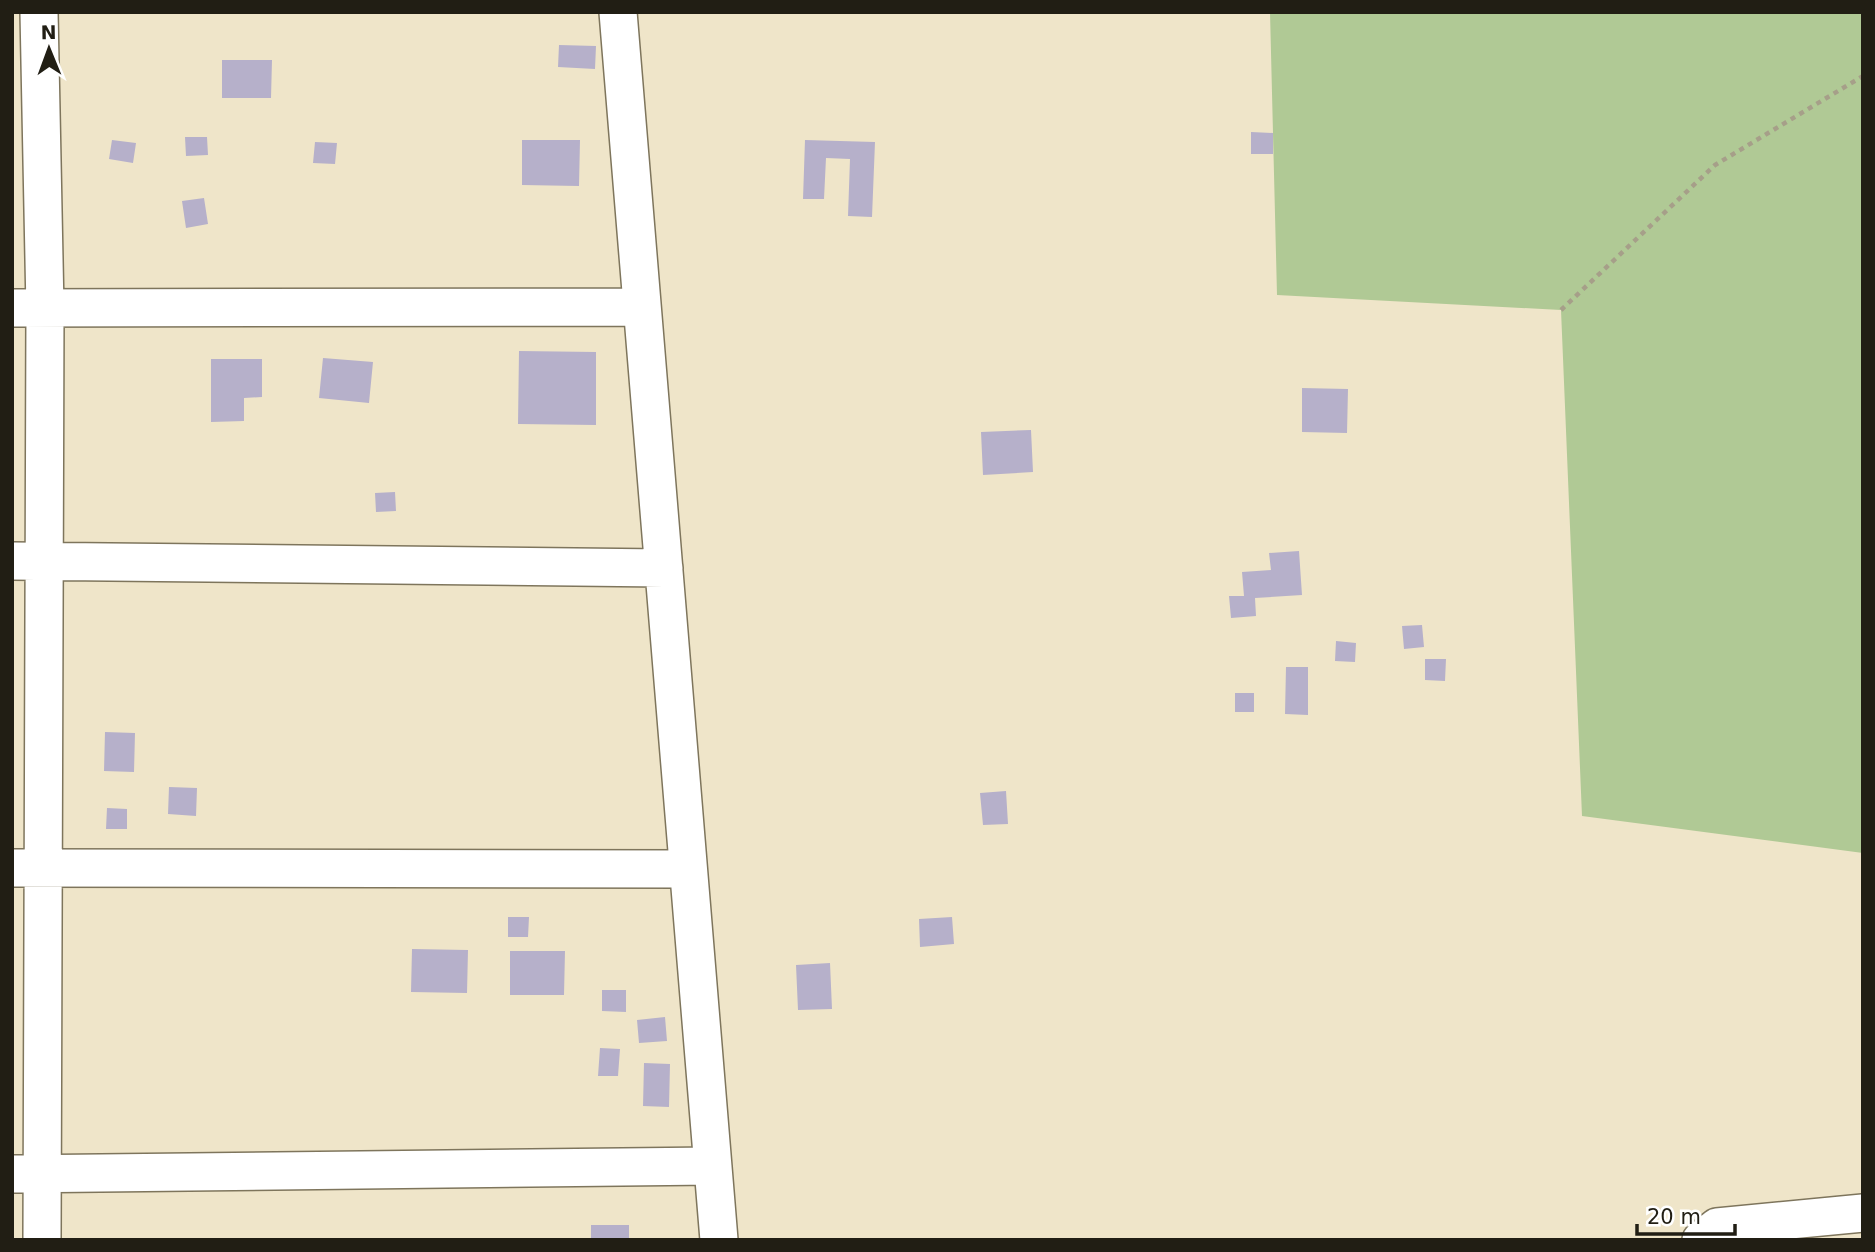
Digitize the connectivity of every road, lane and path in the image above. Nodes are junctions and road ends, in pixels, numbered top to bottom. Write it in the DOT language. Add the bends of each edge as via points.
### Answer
graph roads {
  1 [pos="39,12"];
  2 [pos="618,12"];
  3 [pos="1863,76"];
  4 [pos="642,307"];
  5 [pos="29,308"];
  6 [pos="1560,310"];
  7 [pos="28,561"];
  8 [pos="663,568"];
  9 [pos="28,868"];
  10 [pos="688,869"];
  11 [pos="713,1166"];
  12 [pos="27,1174"];
  13 [pos="1863,1213"];
  14 [pos="42,1240"];
  15 [pos="719,1240"];
  16 [pos="1701,1240"];
  1 -- 5 [label="street"];
  2 -- 4 [label="street"];
  3 -- 6 [label="path" via="1715,165"];
  4 -- 5 [label="street"];
  4 -- 8 [label="street"];
  5 -- 7 [label="street"];
  7 -- 8 [label="street"];
  7 -- 9 [label="street"];
  8 -- 10 [label="street"];
  9 -- 10 [label="street"];
  9 -- 12 [label="street"];
  10 -- 11 [label="street"];
  11 -- 12 [label="street"];
  11 -- 15 [label="street"];
  12 -- 14 [label="street"];
  13 -- 16 [label="street" via="1717,1227"];
}
